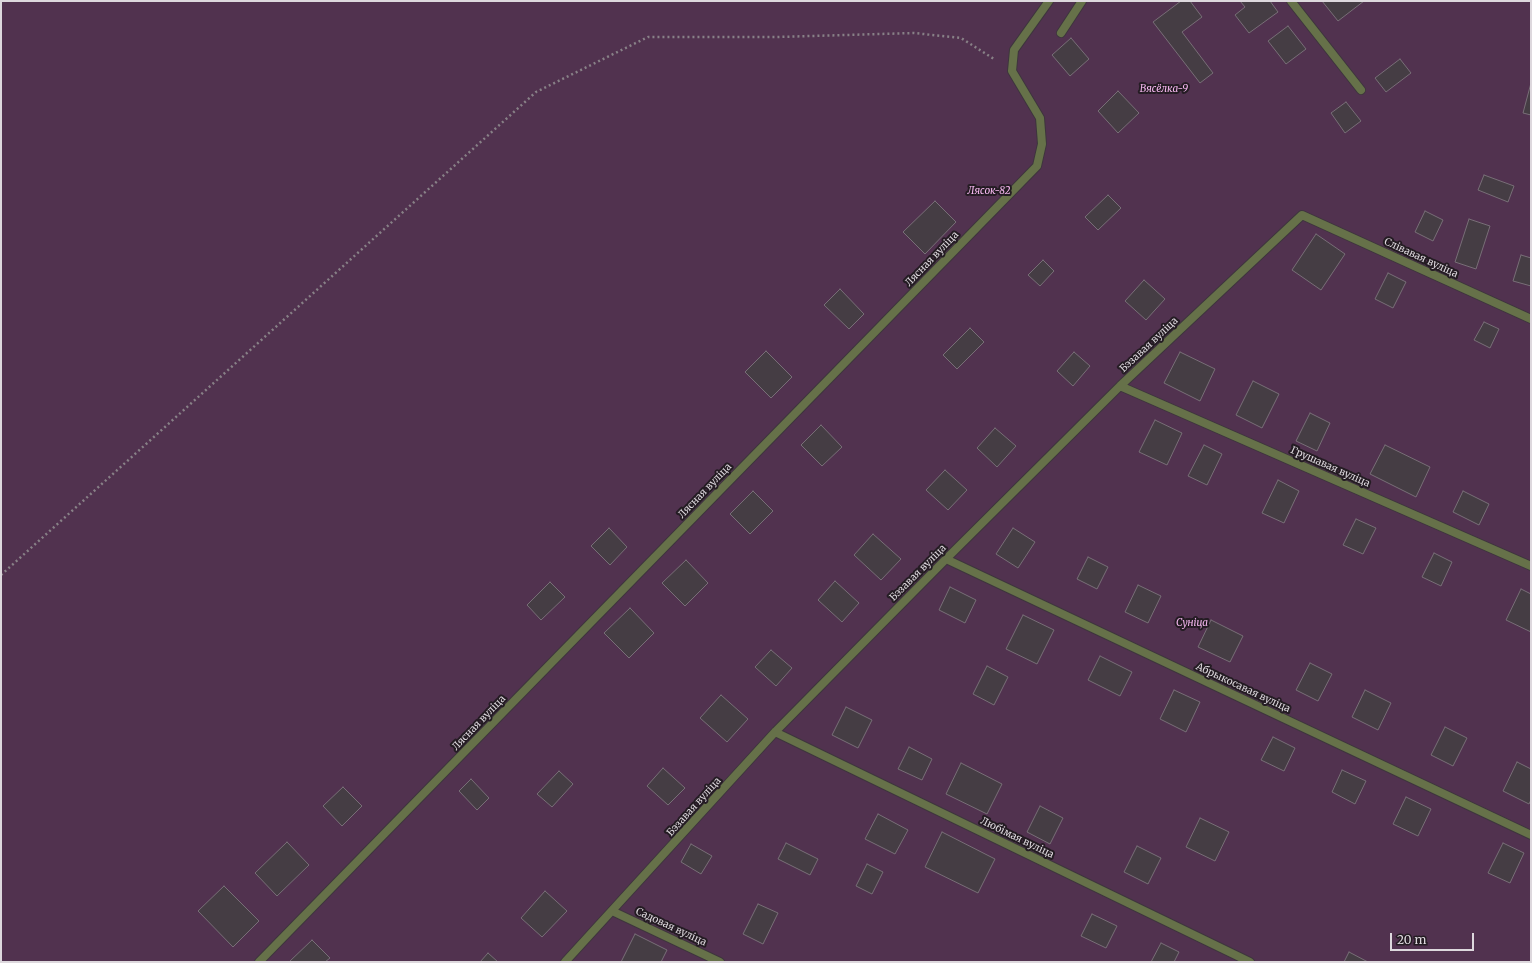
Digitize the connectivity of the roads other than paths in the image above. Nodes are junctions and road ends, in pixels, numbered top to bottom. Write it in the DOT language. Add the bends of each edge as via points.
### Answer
graph roads {
  1 [pos="1049,1"];
  2 [pos="1082,1"];
  3 [pos="1291,1"];
  4 [pos="1061,33"];
  5 [pos="1361,90"];
  6 [pos="1302,215"];
  7 [pos="1531,319"];
  8 [pos="1120,386"];
  9 [pos="946,559"];
  10 [pos="1531,566"];
  11 [pos="775,732"];
  12 [pos="1531,835"];
  13 [pos="612,911"];
  14 [pos="259,962"];
  15 [pos="566,962"];
  16 [pos="720,962"];
  17 [pos="1250,962"];
  1 -- 14 [label="lane, Лясная вуліца" via="1014,50 1012,71 1040,118 1042,144 1037,166"];
  2 -- 4 [label="lane"];
  3 -- 5 [label="lane"];
  6 -- 7 [label="lane, Слівавая вуліца"];
  6 -- 8 [label="lane, Бэзавая вуліца"];
  8 -- 9 [label="lane, Бэзавая вуліца"];
  8 -- 10 [label="lane, Грушавая вуліца"];
  9 -- 11 [label="lane, Бэзавая вуліца"];
  9 -- 12 [label="lane, Абрыкосавая вуліца"];
  11 -- 13 [label="lane, Бэзавая вуліца"];
  11 -- 17 [label="lane, Любімая вуліца"];
  13 -- 15 [label="lane, Бэзавая вуліца"];
  13 -- 16 [label="lane, Садовая вуліца"];
}
